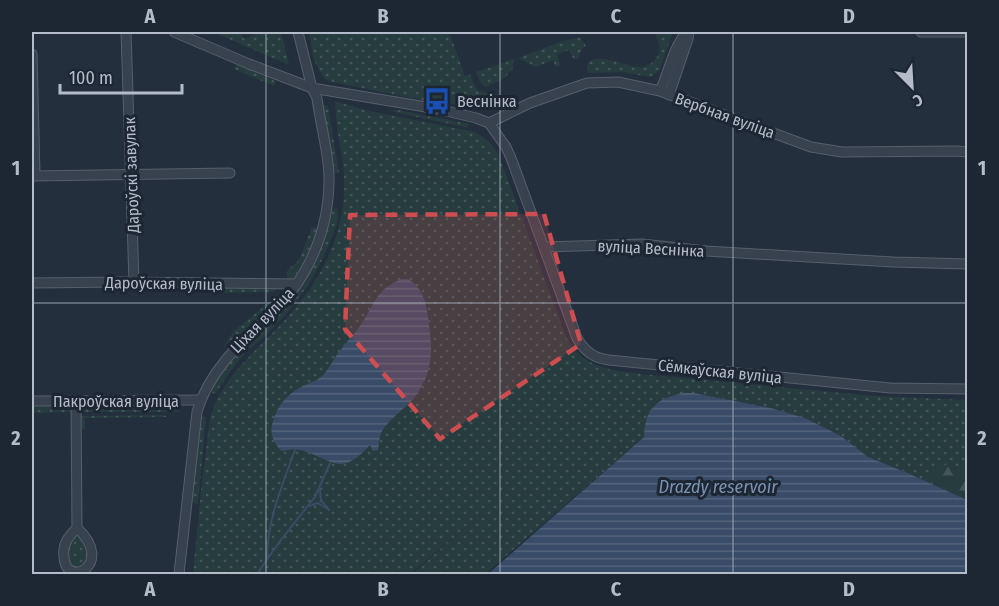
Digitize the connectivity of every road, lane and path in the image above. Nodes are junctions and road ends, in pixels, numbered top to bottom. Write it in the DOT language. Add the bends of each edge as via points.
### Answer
graph roads {
  1 [pos="126,32"];
  2 [pos="174,32"];
  3 [pos="298,32"];
  4 [pos="688,32"];
  5 [pos="921,32"];
  6 [pos="968,32"];
  7 [pos="32,54"];
  8 [pos="312,88"];
  9 [pos="665,93"];
  10 [pos="489,123"];
  11 [pos="968,152"];
  12 [pos="230,173"];
  13 [pos="131,174"];
  14 [pos="33,176"];
  15 [pos="544,247"];
  16 [pos="968,264"];
  17 [pos="134,282"];
  18 [pos="32,283"];
  19 [pos="297,284"];
  20 [pos="968,389"];
  21 [pos="200,400"];
  22 [pos="32,401"];
  23 [pos="76,401"];
  24 [pos="77,528"];
  25 [pos="179,574"];
  1 -- 13 [label="street, Дароўскі завулак"];
  2 -- 8 [label="street"];
  3 -- 8 [label="street, Ціхая вуліца"];
  4 -- 9 [label="street" via="676,50"];
  5 -- 6 [label="street"];
  7 -- 14 [label="street"];
  8 -- 10 [label="street" via="438,109"];
  8 -- 19 [label="street, Ціхая вуліца" via="329,174 328,208 316,248"];
  9 -- 10 [label="street, Вербная вуліца" via="618,82 587,82"];
  9 -- 11 [label="street, Вербная вуліца" via="811,147 842,152"];
  10 -- 15 [label="street" via="506,147"];
  12 -- 13 [label="street"];
  13 -- 14 [label="street"];
  13 -- 17 [label="street, Дароўскі завулак"];
  15 -- 16 [label="street, вуліца Веснінка" via="642,244 706,251"];
  15 -- 20 [label="street, Сёмкаўская вуліца" via="577,338 599,358 890,388"];
  17 -- 18 [label="street, Дароўская вуліца"];
  17 -- 19 [label="street, Дароўская вуліца"];
  19 -- 21 [label="street, Ціхая вуліца" via="232,351"];
  21 -- 23 [label="street, Пакроўская вуліца"];
  21 -- 25 [label="street, Ціхая вуліца"];
  22 -- 23 [label="street, Пакроўская вуліца"];
  23 -- 24 [label="street"];
  24 -- 24 [label="street" via="89,542 92,554 88,568 81,572 68,568 63,554 67,540"];
}
